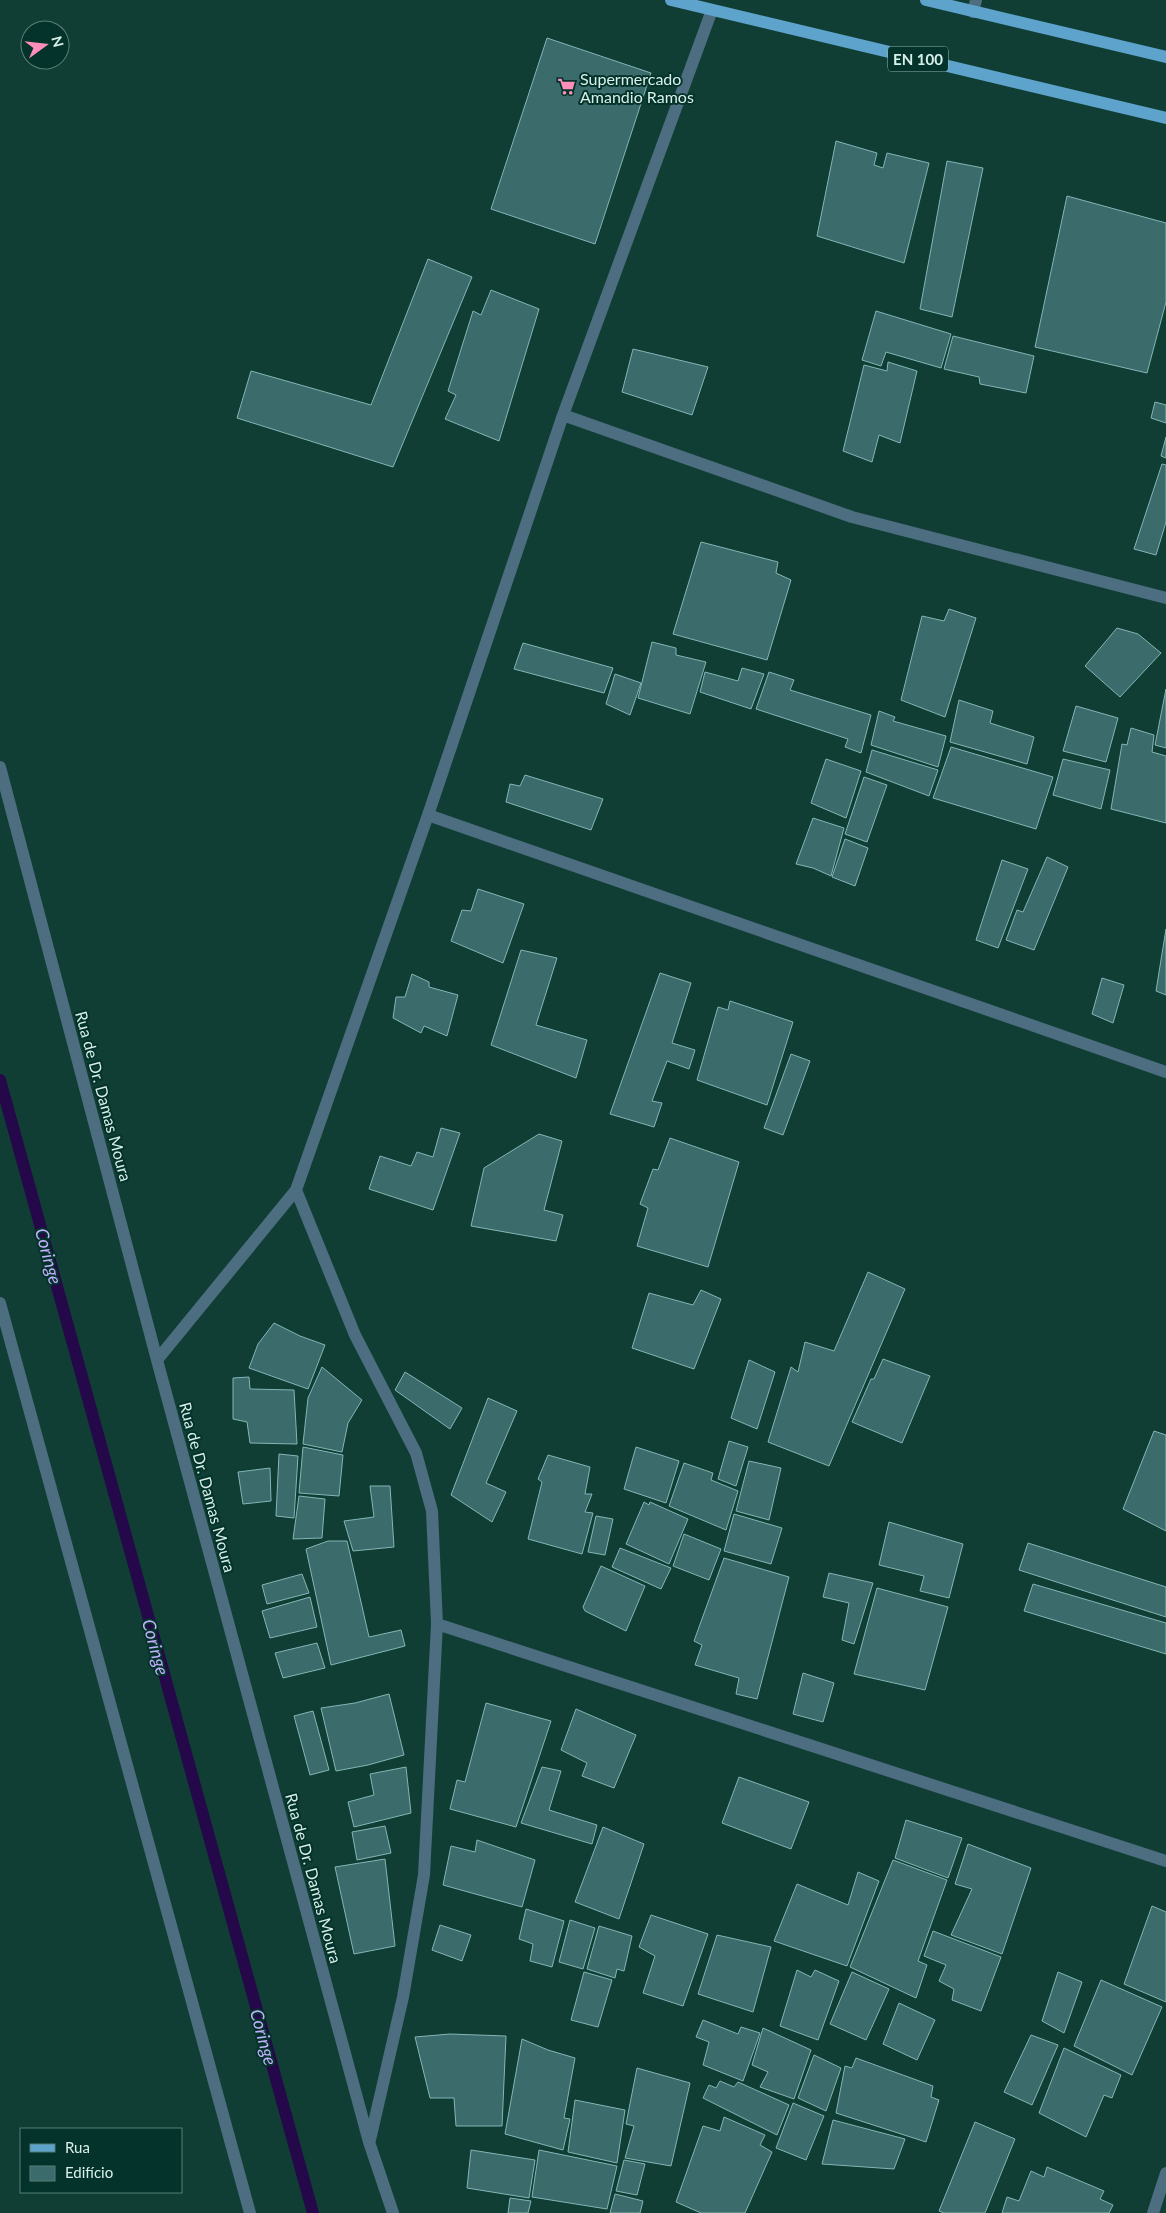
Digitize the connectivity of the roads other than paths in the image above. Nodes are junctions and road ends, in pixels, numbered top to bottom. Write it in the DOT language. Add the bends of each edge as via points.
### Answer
graph roads {
  1 [pos="671,0"];
  2 [pos="926,0"];
  3 [pos="974,6"];
  4 [pos="712,10"];
  5 [pos="1166,57"];
  6 [pos="1166,118"];
  7 [pos="563,415"];
  8 [pos="1166,598"];
  9 [pos="0,767"];
  10 [pos="428,815"];
  11 [pos="1166,1072"];
  12 [pos="296,1190"];
  13 [pos="0,1303"];
  14 [pos="156,1360"];
  15 [pos="438,1624"];
  16 [pos="1166,1861"];
  17 [pos="370,2142"];
  18 [pos="1166,2173"];
  19 [pos="250,2213"];
  20 [pos="393,2213"];
  21 [pos="1153,2213"];
  1 -- 4 [label="main road, EN 100"];
  2 -- 3 [label="main road"];
  3 -- 5 [label="main road"];
  4 -- 6 [label="main road, EN 100"];
  4 -- 7 [label="street"];
  7 -- 8 [label="street" via="852,516"];
  7 -- 10 [label="street"];
  9 -- 14 [label="street, Rua de Dr. Damas Moura"];
  10 -- 11 [label="street"];
  10 -- 12 [label="street"];
  12 -- 14 [label="street"];
  12 -- 15 [label="street" via="355,1335 416,1453 432,1511"];
  13 -- 19 [label="street"];
  14 -- 17 [label="street, Rua de Dr. Damas Moura"];
  15 -- 16 [label="street"];
  15 -- 17 [label="street" via="424,1875 403,1997"];
  17 -- 20 [label="street, Rua de Dr. Damas Moura"];
  18 -- 21 [label="street"];
}
